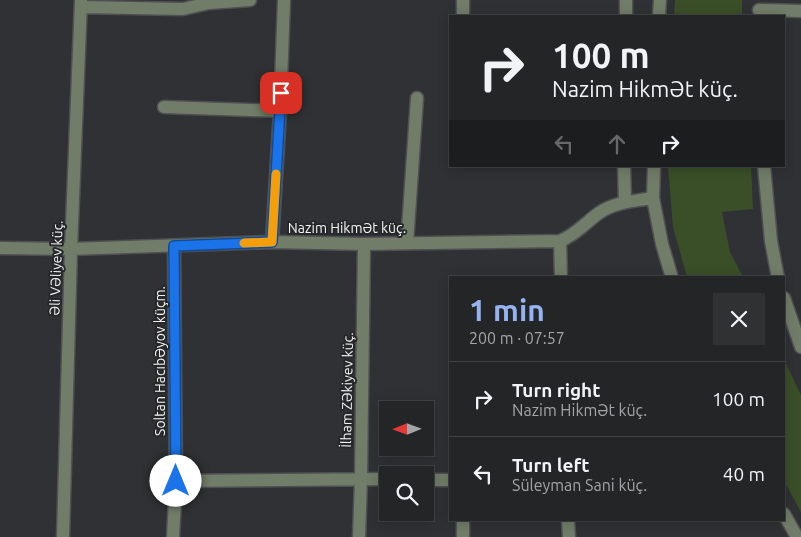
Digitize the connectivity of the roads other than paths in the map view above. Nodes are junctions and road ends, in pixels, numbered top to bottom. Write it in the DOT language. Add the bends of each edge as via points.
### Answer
graph roads {
  1 [pos="250,0"];
  2 [pos="284,0"];
  3 [pos="463,0"];
  4 [pos="626,0"];
  5 [pos="660,0"];
  6 [pos="81,4"];
  7 [pos="759,9"];
  8 [pos="801,11"];
  9 [pos="463,15"];
  10 [pos="626,15"];
  11 [pos="660,15"];
  12 [pos="417,98"];
  13 [pos="164,107"];
  14 [pos="280,111"];
  15 [pos="624,167"];
  16 [pos="654,167"];
  17 [pos="764,167"];
  18 [pos="653,198"];
  19 [pos="626,202"];
  20 [pos="560,241"];
  21 [pos="272,242"];
  22 [pos="406,243"];
  23 [pos="364,244"];
  24 [pos="174,246"];
  25 [pos="0,248"];
  26 [pos="71,249"];
  27 [pos="561,276"];
  28 [pos="671,276"];
  29 [pos="778,276"];
  30 [pos="785,301"];
  31 [pos="801,347"];
  32 [pos="361,479"];
  33 [pos="379,479"];
  34 [pos="434,480"];
  35 [pos="449,480"];
  36 [pos="176,481"];
  37 [pos="785,516"];
  38 [pos="464,521"];
  39 [pos="568,521"];
  40 [pos="63,537"];
  41 [pos="173,537"];
  42 [pos="358,537"];
  43 [pos="463,537"];
  44 [pos="569,537"];
  45 [pos="797,537"];
  1 -- 6 [label="street" via="183,9"];
  2 -- 14 [label="street"];
  3 -- 9 [label="street"];
  4 -- 10 [label="street"];
  5 -- 11 [label="street"];
  6 -- 26 [label="street, Əli Vəliyev küç."];
  7 -- 8 [label="street"];
  12 -- 22 [label="street"];
  13 -- 14 [label="street"];
  14 -- 21 [label="street"];
  15 -- 19 [label="street"];
  16 -- 18 [label="street"];
  17 -- 29 [label="street"];
  18 -- 19 [label="street"];
  18 -- 28 [label="street"];
  19 -- 20 [label="street" via="598,214 573,235"];
  20 -- 22 [label="street, Nazim Hikmət küç."];
  20 -- 27 [label="street"];
  21 -- 23 [label="street, Nazim Hikmət küç."];
  21 -- 24 [label="street, Nazim Hikmət küç."];
  22 -- 23 [label="street, Nazim Hikmət küç."];
  23 -- 32 [label="street, İlham Zəkiyev küç."];
  24 -- 26 [label="street, Nazim Hikmət küç."];
  24 -- 36 [label="street, Soltan Hacıbəyov küçm."];
  25 -- 26 [label="street, Nazim Hikmət küç."];
  26 -- 40 [label="street, Əli Vəliyev küç."];
  30 -- 31 [label="street"];
  32 -- 33 [label="street"];
  32 -- 36 [label="street"];
  32 -- 42 [label="street, İlham Zəkiyev küç."];
  34 -- 35 [label="street"];
  36 -- 41 [label="street, Soltan Hacıbəyov küçm."];
  37 -- 45 [label="street"];
  38 -- 43 [label="street"];
  39 -- 44 [label="street"];
}
